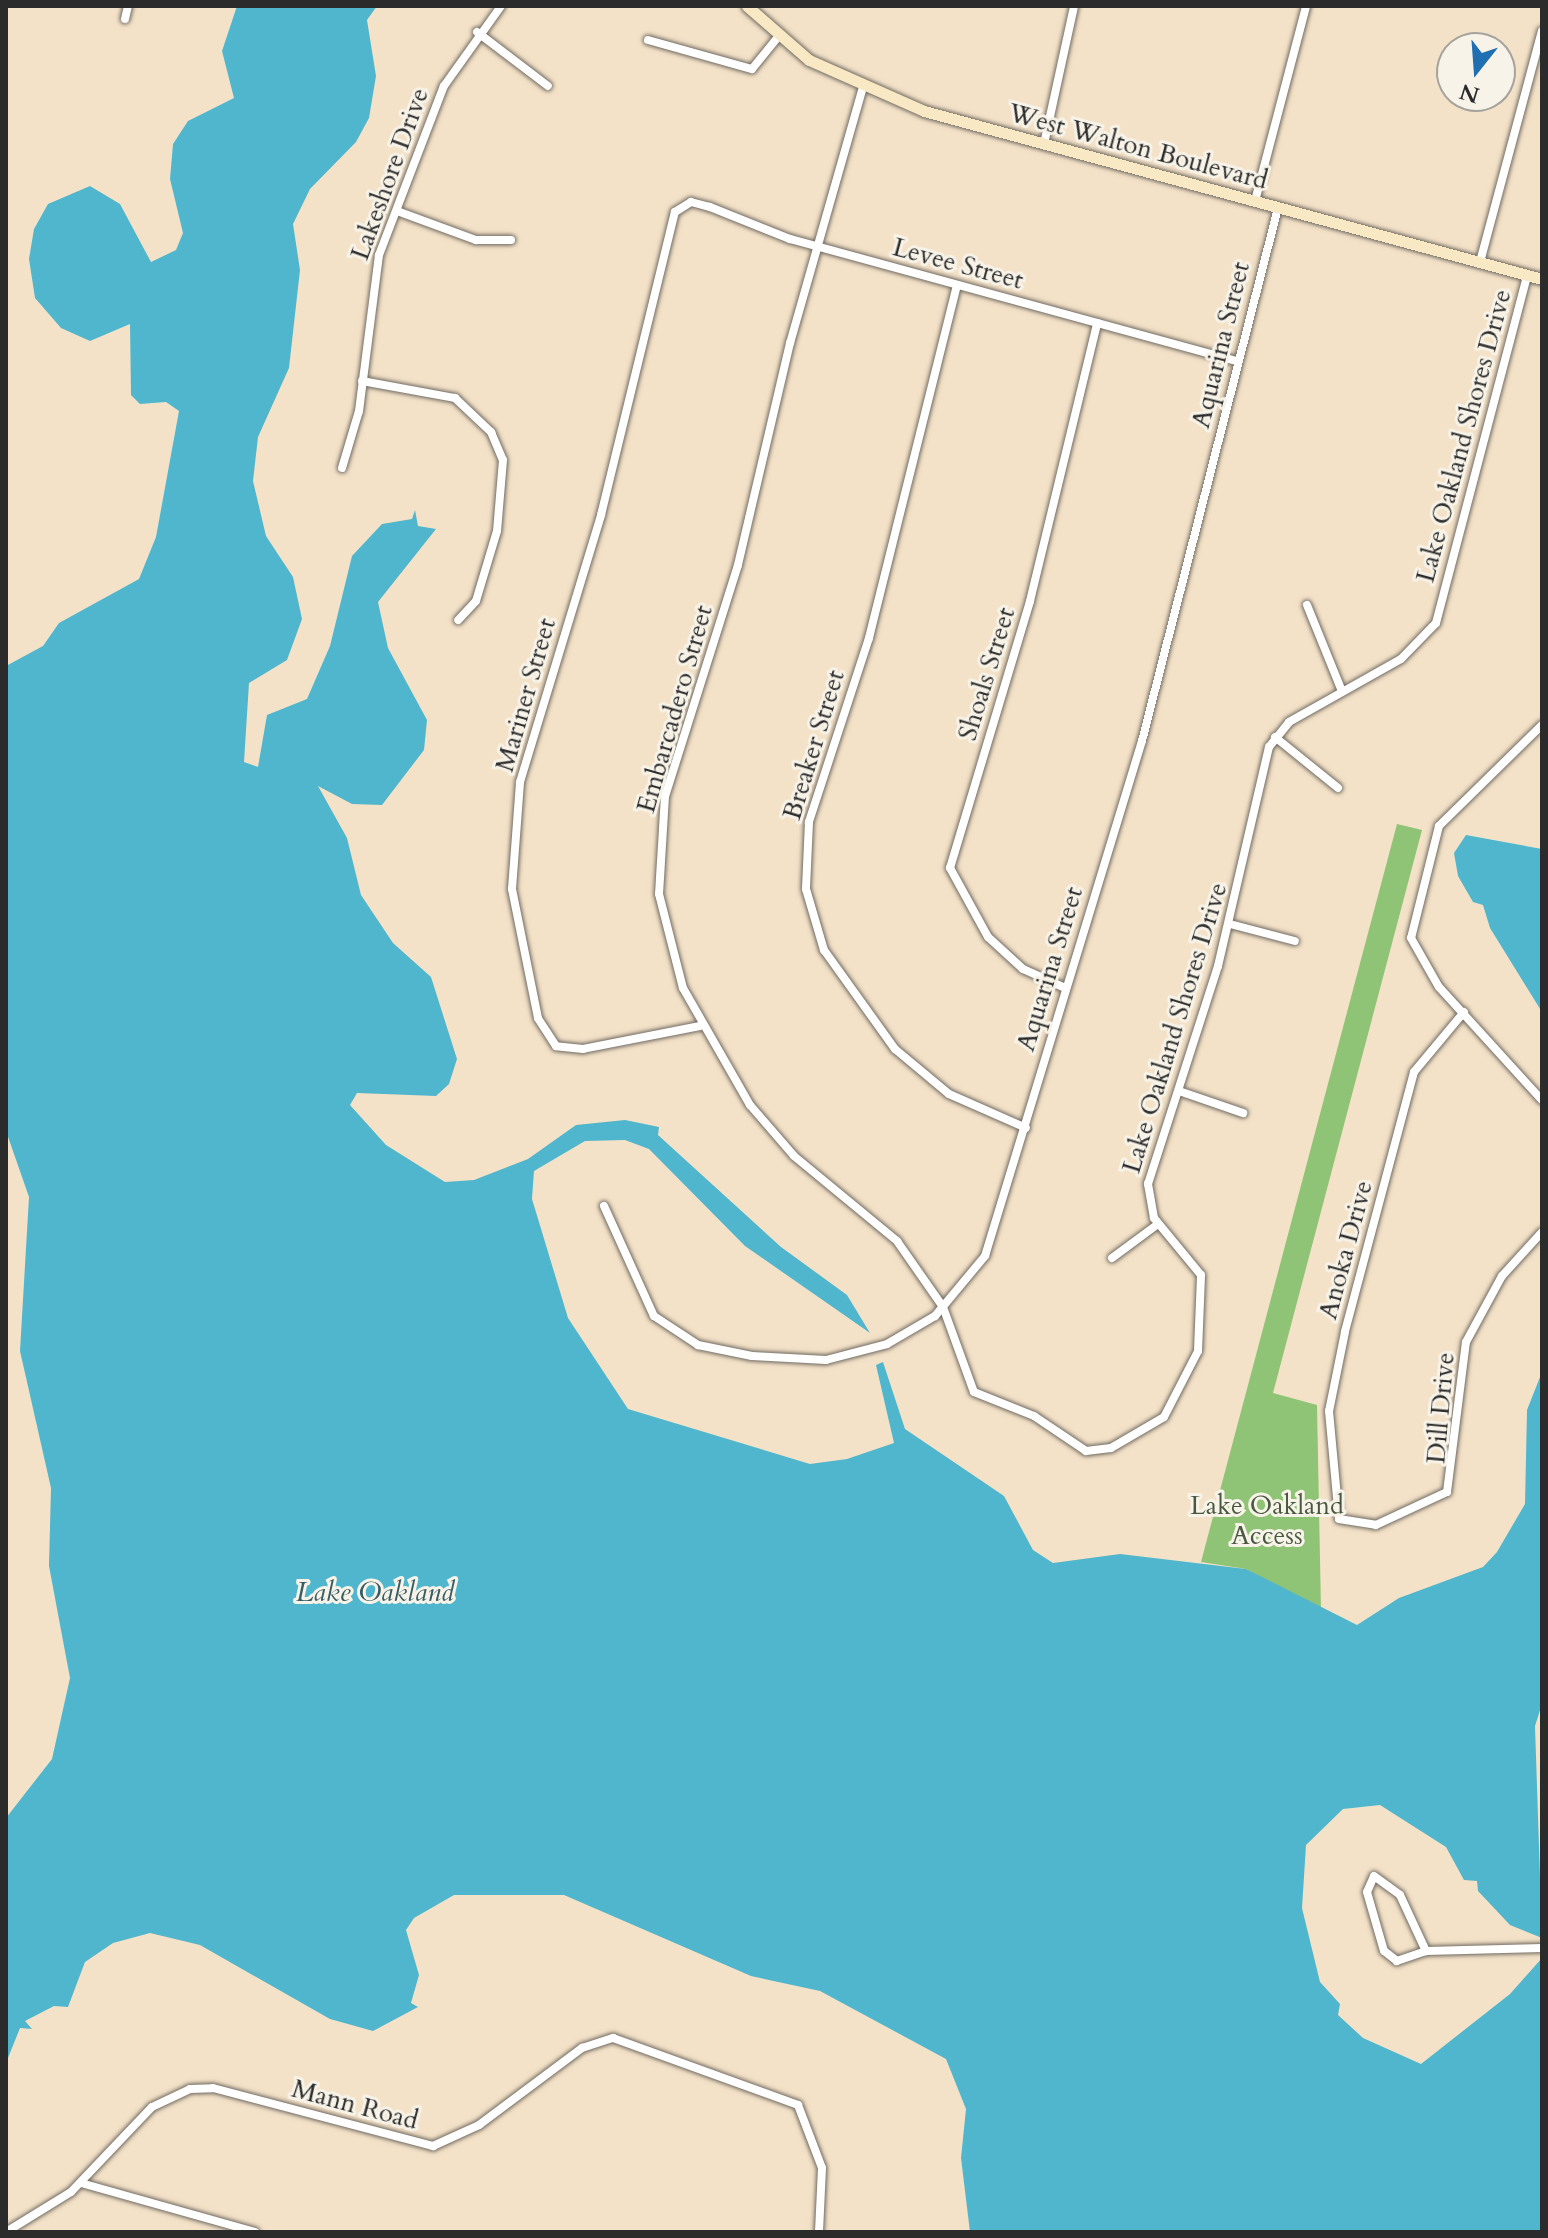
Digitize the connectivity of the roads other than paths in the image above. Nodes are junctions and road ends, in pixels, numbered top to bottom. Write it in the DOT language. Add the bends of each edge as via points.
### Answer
graph roads {
  1 [pos="128,6"];
  2 [pos="501,6"];
  3 [pos="747,6"];
  4 [pos="1074,6"];
  5 [pos="1306,6"];
  6 [pos="125,19"];
  7 [pos="1542,31"];
  8 [pos="477,32"];
  9 [pos="777,38"];
  10 [pos="648,40"];
  11 [pos="548,86"];
  12 [pos="863,87"];
  13 [pos="1044,144"];
  14 [pos="1255,201"];
  15 [pos="1278,208"];
  16 [pos="397,211"];
  17 [pos="675,212"];
  18 [pos="511,240"];
  19 [pos="817,246"];
  20 [pos="1480,262"];
  21 [pos="1527,275"];
  22 [pos="1542,279"];
  23 [pos="957,285"];
  24 [pos="1097,323"];
  25 [pos="1237,361"];
  26 [pos="362,381"];
  27 [pos="342,468"];
  28 [pos="1307,605"];
  29 [pos="458,620"];
  30 [pos="1342,691"];
  31 [pos="1540,732"];
  32 [pos="1275,737"];
  33 [pos="1338,788"];
  34 [pos="1230,924"];
  35 [pos="1295,941"];
  36 [pos="1063,987"];
  37 [pos="1464,1012"];
  38 [pos="700,1026"];
  39 [pos="1179,1091"];
  40 [pos="1542,1100"];
  41 [pos="1243,1113"];
  42 [pos="1026,1128"];
  43 [pos="604,1206"];
  44 [pos="1158,1224"];
  45 [pos="1542,1232"];
  46 [pos="1112,1258"];
  47 [pos="943,1307"];
  48 [pos="1339,1519"];
  49 [pos="1537,1948"];
  50 [pos="1426,1951"];
  51 [pos="81,2183"];
  52 [pos="6,2232"];
  53 [pos="255,2232"];
  54 [pos="819,2232"];
  1 -- 6 [label="street"];
  2 -- 8 [label="street, Lakeshore Drive"];
  3 -- 9 [label="main road, West Walton Boulevard"];
  4 -- 13 [label="street"];
  5 -- 14 [label="street"];
  7 -- 20 [label="street"];
  8 -- 11 [label="street"];
  8 -- 16 [label="street, Lakeshore Drive" via="444,86"];
  9 -- 10 [label="street" via="752,69"];
  9 -- 12 [label="main road, West Walton Boulevard"];
  12 -- 13 [label="main road, West Walton Boulevard"];
  12 -- 19 [label="street, Embarcadero Street"];
  13 -- 14 [label="main road, West Walton Boulevard"];
  14 -- 15 [label="main road, West Walton Boulevard"];
  15 -- 20 [label="main road, West Walton Boulevard"];
  15 -- 25 [label="street, Aquarina Street"];
  16 -- 18 [label="street" via="476,240"];
  16 -- 26 [label="street, Lakeshore Drive" via="371,288"];
  17 -- 19 [label="street, Levee Street" via="691,202"];
  17 -- 38 [label="street, Mariner Street" via="601,515 523,769 512,889 538,1018 556,1046 583,1049"];
  19 -- 23 [label="street, Levee Street"];
  19 -- 38 [label="street, Embarcadero Street" via="738,565 665,796 659,894 667,941"];
  20 -- 21 [label="main road, West Walton Boulevard"];
  21 -- 22 [label="main road, West Walton Boulevard"];
  21 -- 30 [label="street, Lake Oakland Shores Drive" via="1436,623 1401,659"];
  23 -- 24 [label="street, Levee Street"];
  23 -- 42 [label="street, Breaker Street" via="869,638 809,822 806,889 824,950 895,1049 949,1094"];
  24 -- 25 [label="street, Levee Street"];
  24 -- 36 [label="street, Shoals Street" via="1030,601 950,868 988,937 1023,969"];
  25 -- 36 [label="street, Aquarina Street" via="1146,726"];
  26 -- 27 [label="street, Lakeshore Drive"];
  26 -- 29 [label="street" via="455,398 491,432 503,460 494,544 476,601"];
  28 -- 30 [label="street"];
  30 -- 32 [label="street, Lake Oakland Shores Drive"];
  31 -- 37 [label="street" via="1439,826 1419,885 1413,947"];
  32 -- 33 [label="street"];
  32 -- 34 [label="street, Lake Oakland Shores Drive"];
  34 -- 35 [label="street"];
  34 -- 39 [label="street, Lake Oakland Shores Drive"];
  36 -- 42 [label="street, Aquarina Street"];
  37 -- 40 [label="street"];
  37 -- 48 [label="street, Anoka Drive" via="1414,1072 1345,1332 1329,1411"];
  38 -- 47 [label="street, Embarcadero Street" via="727,1074 794,1156 897,1241"];
  39 -- 41 [label="street"];
  39 -- 44 [label="street, Lake Oakland Shores Drive" via="1148,1184"];
  42 -- 47 [label="street, Aquarina Street" via="985,1256"];
  43 -- 47 [label="street, Aquarina Street" via="644,1302 668,1328 698,1345 810,1362 847,1358 887,1344"];
  44 -- 46 [label="street"];
  44 -- 47 [label="street, Lake Oakland Shores Drive" via="1201,1275 1198,1351 1164,1417 1111,1448 1076,1447 1034,1416 974,1392"];
  45 -- 48 [label="street, Dill Drive" via="1502,1276 1466,1342 1447,1492 1376,1525"];
  49 -- 50 [label="street"];
  50 -- 50 [label="street" via="1400,1895 1374,1876 1367,1892 1384,1951 1397,1961"];
  51 -- 52 [label="street, Mann Road"];
  51 -- 53 [label="street"];
  51 -- 54 [label="street, Mann Road" via="152,2107 190,2089 243,2095 433,2146 479,2125 582,2048 613,2038 798,2105 822,2168"];
}
